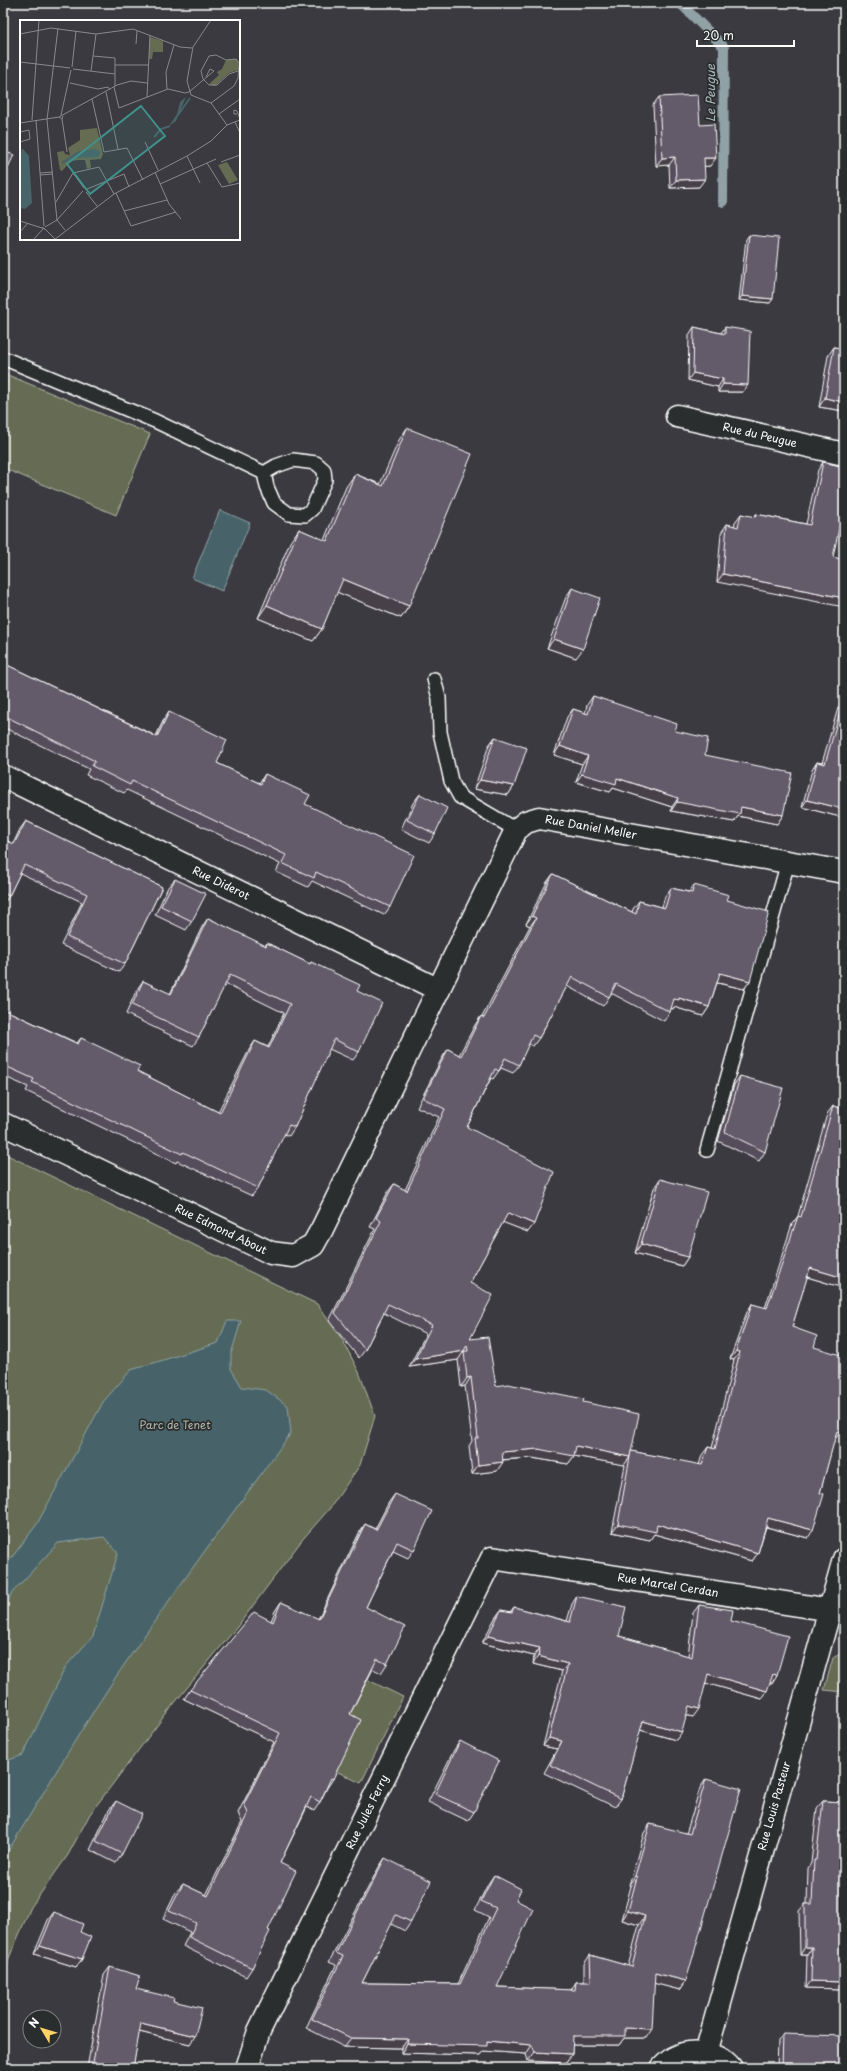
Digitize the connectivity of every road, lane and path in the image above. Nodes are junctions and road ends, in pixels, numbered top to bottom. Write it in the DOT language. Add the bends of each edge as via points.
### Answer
graph roads {
  1 [pos="3,358"];
  2 [pos="677,416"];
  3 [pos="844,454"];
  4 [pos="264,473"];
  5 [pos="434,679"];
  6 [pos="3,776"];
  7 [pos="516,830"];
  8 [pos="788,862"];
  9 [pos="844,872"];
  10 [pos="439,990"];
  11 [pos="3,1124"];
  12 [pos="707,1150"];
  13 [pos="492,1558"];
  14 [pos="844,1559"];
  15 [pos="837,1611"];
  16 [pos="706,2053"];
  17 [pos="247,2068"];
  18 [pos="662,2068"];
  19 [pos="731,2068"];
  1 -- 4 [label="lane" via="155,421"];
  2 -- 3 [label="street, Rue du Peugue"];
  4 -- 4 [label="lane" via="294,460 307,461 316,463 324,470 324,480 312,509 305,515 289,514 274,503"];
  5 -- 7 [label="lane" via="439,698 440,732 451,781 460,797"];
  6 -- 10 [label="street, Rue Diderot"];
  7 -- 8 [label="street, Rue Daniel Meller" via="526,822 539,818"];
  7 -- 10 [label="street"];
  8 -- 9 [label="street, Rue Daniel Meller"];
  8 -- 12 [label="lane"];
  10 -- 11 [label="street, Rue Edmond About" via="322,1229 313,1245 293,1256 271,1253"];
  13 -- 15 [label="street, Rue Marcel Cerdan"];
  13 -- 17 [label="street, Rue Jules Ferry" via="259,2031"];
  14 -- 15 [label="street, Rue Louis Pasteur"];
  15 -- 16 [label="street, Rue Louis Pasteur"];
  16 -- 18 [label="street" via="679,2056"];
  16 -- 19 [label="street" via="719,2058"];
}
